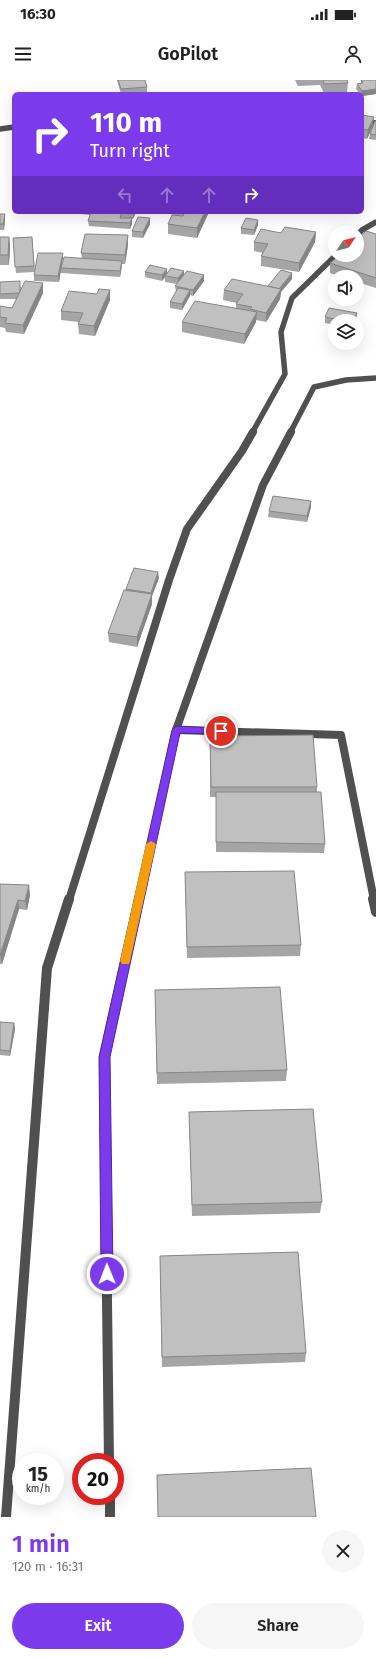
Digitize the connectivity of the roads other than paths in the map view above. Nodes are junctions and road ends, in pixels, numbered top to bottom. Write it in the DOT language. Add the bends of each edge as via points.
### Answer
graph roads {
  1 [pos="364,121"];
  2 [pos="376,123"];
  3 [pos="12,127"];
  4 [pos="0,129"];
  5 [pos="376,222"];
  6 [pos="364,229"];
  7 [pos="329,262"];
  8 [pos="376,378"];
  9 [pos="176,730"];
  10 [pos="376,912"];
  11 [pos="109,1453"];
  12 [pos="110,1505"];
  13 [pos="6,1517"];
  14 [pos="110,1517"];
  1 -- 2 [label="street"];
  3 -- 4 [label="street"];
  5 -- 6 [label="street"];
  7 -- 13 [label="street" via="292,298 281,332 285,374 242,451 187,529 47,968"];
  8 -- 9 [label="street" via="346,380 314,387 263,485"];
  9 -- 10 [label="street" via="341,735"];
  9 -- 11 [label="street" via="104,1057"];
  12 -- 14 [label="street"];
}
